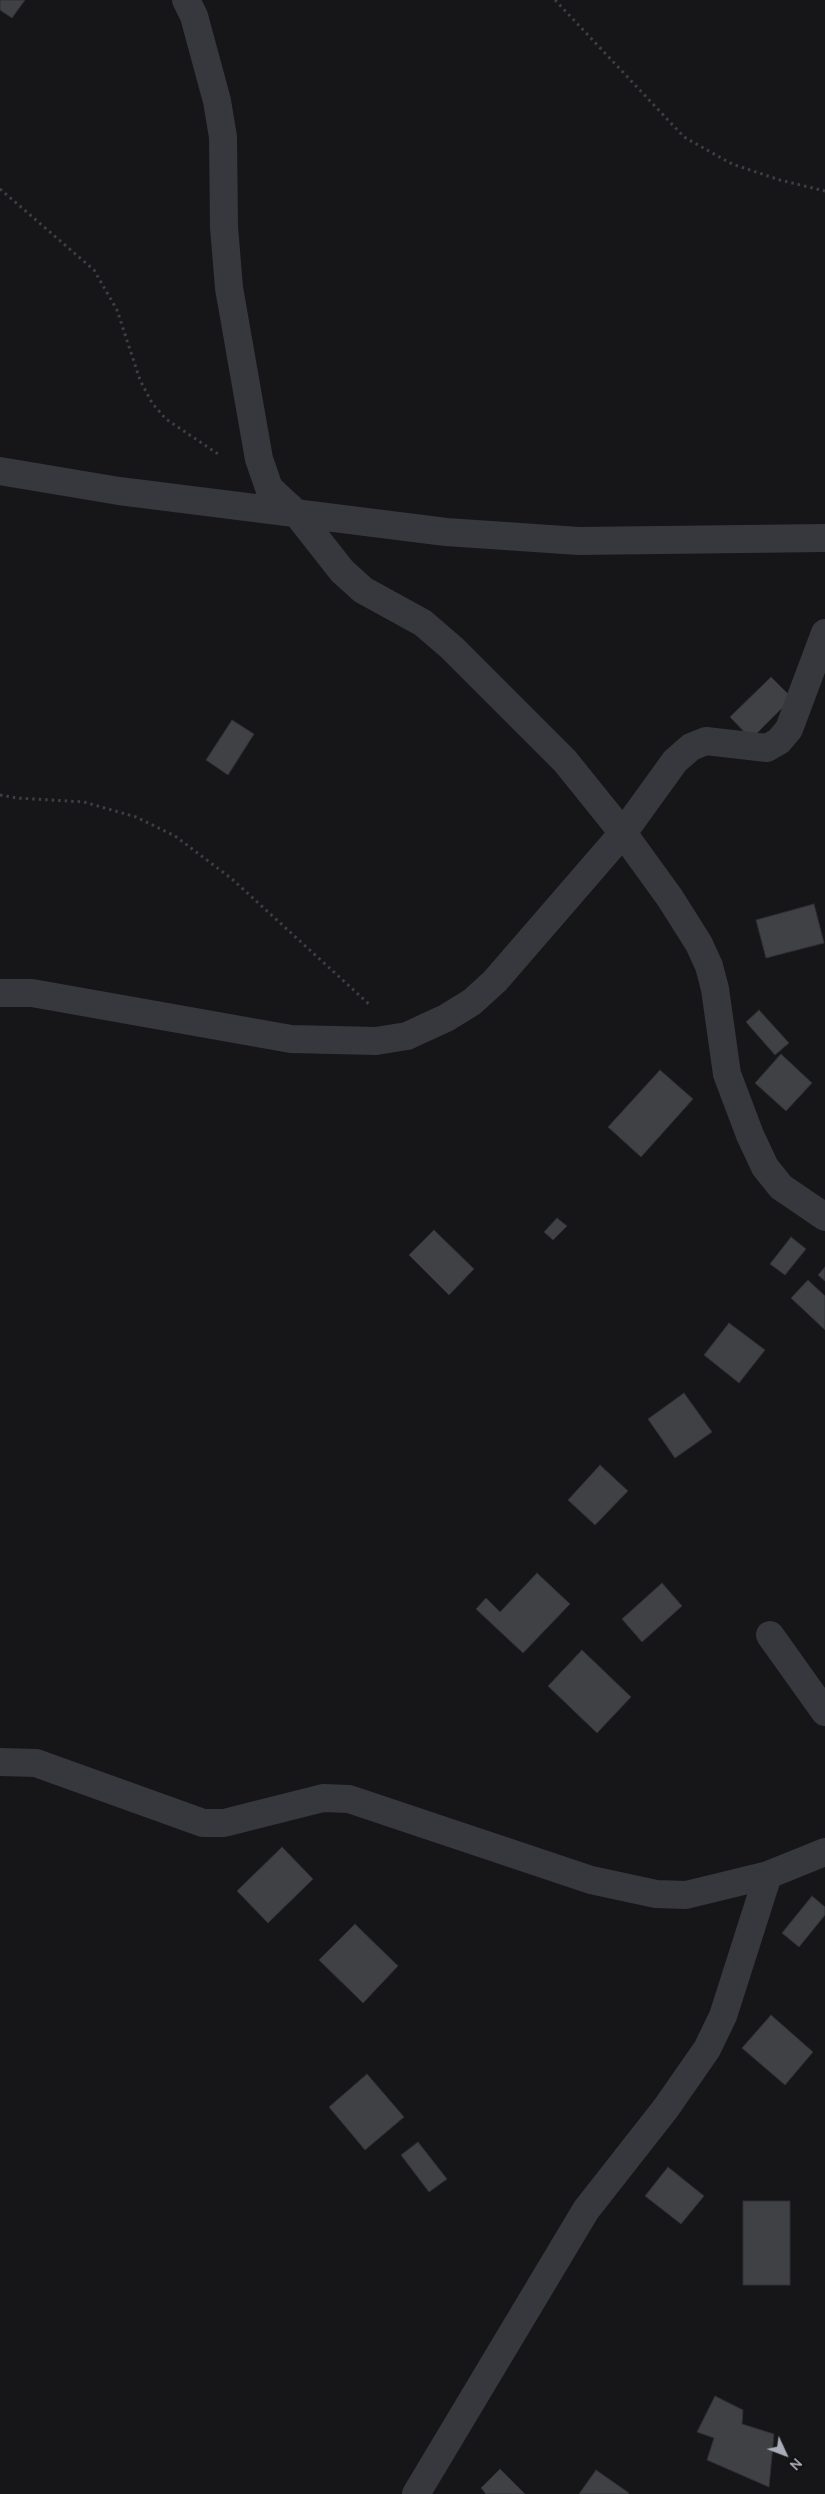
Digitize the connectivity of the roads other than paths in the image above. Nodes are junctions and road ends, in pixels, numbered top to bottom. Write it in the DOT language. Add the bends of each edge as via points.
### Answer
graph roads {
  1 [pos="186,0"];
  2 [pos="0,470"];
  3 [pos="298,515"];
  4 [pos="825,538"];
  5 [pos="825,633"];
  6 [pos="623,833"];
  7 [pos="0,992"];
  8 [pos="825,1217"];
  9 [pos="770,1635"];
  10 [pos="825,1712"];
  11 [pos="0,1762"];
  12 [pos="825,1852"];
  13 [pos="768,1875"];
  14 [pos="416,2494"];
  1 -- 3 [label="street" via="194,16 217,101 223,137 224,227 229,288 260,465 269,488"];
  2 -- 3 [label="street" via="119,492"];
  3 -- 4 [label="street" via="446,532 579,541"];
  3 -- 6 [label="street" via="342,572 363,590 423,623 452,648 566,761"];
  5 -- 6 [label="street" via="789,729 779,741 767,748 706,741 691,746 675,761"];
  6 -- 7 [label="street" via="495,981 472,1002 407,1036 376,1041 291,1039 32,993"];
  6 -- 8 [label="street" via="670,898 708,966 715,990 727,1074 765,1167 781,1187"];
  9 -- 10 [label="street"];
  11 -- 13 [label="street" via="36,1763 203,1823 224,1823 323,1798 349,1799 591,1880 656,1894 686,1895"];
  12 -- 13 [label="street"];
  13 -- 14 [label="street" via="723,2016 707,2049 666,2108 586,2210"];
}
